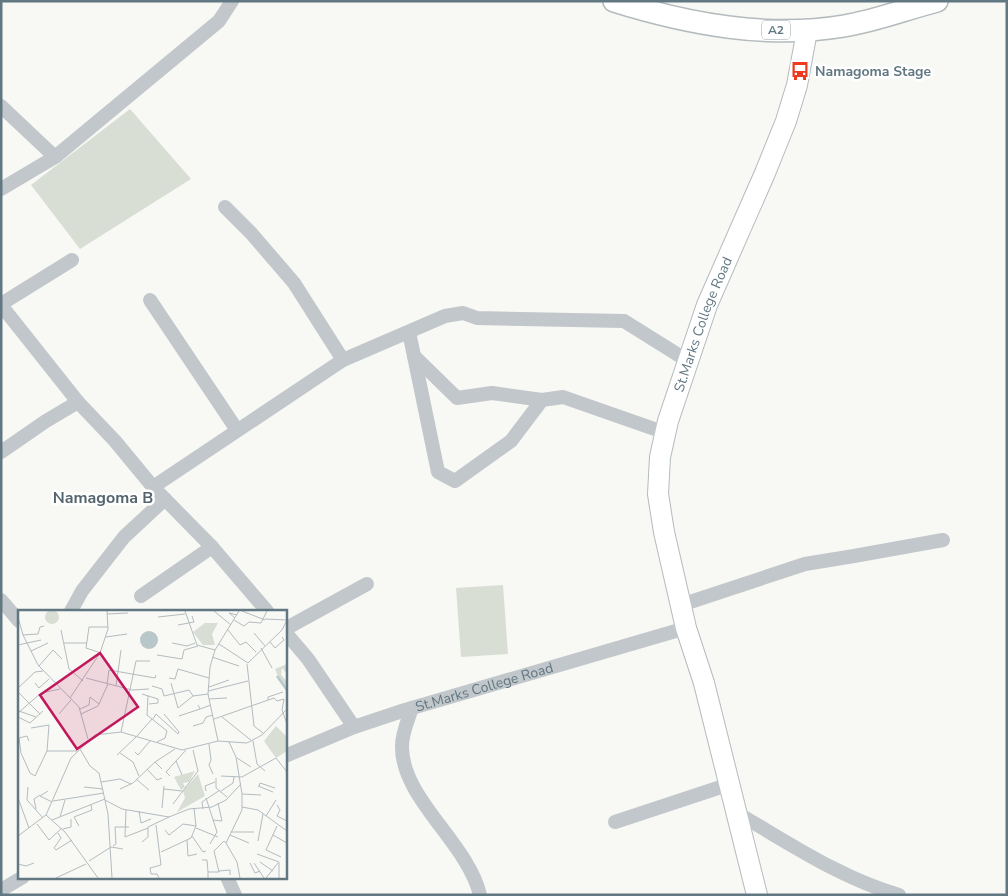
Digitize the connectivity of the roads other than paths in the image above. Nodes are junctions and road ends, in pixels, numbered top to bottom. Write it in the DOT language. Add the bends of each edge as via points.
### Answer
graph roads {
  1 [pos="232,1"];
  2 [pos="614,1"];
  3 [pos="937,1"];
  4 [pos="807,31"];
  5 [pos="1,106"];
  6 [pos="55,157"];
  7 [pos="1,189"];
  8 [pos="225,207"];
  9 [pos="72,260"];
  10 [pos="150,300"];
  11 [pos="1,305"];
  12 [pos="409,332"];
  13 [pos="414,356"];
  14 [pos="343,360"];
  15 [pos="688,361"];
  16 [pos="542,400"];
  17 [pos="78,402"];
  18 [pos="237,430"];
  19 [pos="666,433"];
  20 [pos="1,452"];
  21 [pos="153,487"];
  22 [pos="165,500"];
  23 [pos="943,540"];
  24 [pos="212,546"];
  25 [pos="368,584"];
  26 [pos="141,596"];
  27 [pos="1,600"];
  28 [pos="681,605"];
  29 [pos="72,610"];
  30 [pos="266,610"];
  31 [pos="18,620"];
  32 [pos="686,628"];
  33 [pos="286,629"];
  34 [pos="286,631"];
  35 [pos="412,708"];
  36 [pos="354,727"];
  37 [pos="286,756"];
  38 [pos="730,784"];
  39 [pos="737,812"];
  40 [pos="615,822"];
  41 [pos="21,878"];
  42 [pos="227,878"];
  43 [pos="1,890"];
  44 [pos="235,895"];
  45 [pos="480,895"];
  46 [pos="757,895"];
  47 [pos="899,895"];
  1 -- 6 [label="street" via="219,21"];
  2 -- 4 [label="main road, A2" via="695,22 747,30"];
  3 -- 4 [label="main road, A2" via="846,26"];
  4 -- 15 [label="main road, St.Marks College Road" via="797,85 786,121 711,296"];
  5 -- 6 [label="street"];
  6 -- 7 [label="street"];
  8 -- 14 [label="street" via="294,283"];
  9 -- 11 [label="street"];
  10 -- 18 [label="street"];
  11 -- 17 [label="street"];
  12 -- 13 [label="street"];
  12 -- 14 [label="street"];
  12 -- 15 [label="street" via="445,316 463,313 477,318 624,321"];
  13 -- 16 [label="street" via="457,398 492,393"];
  13 -- 16 [label="street" via="438,472 455,481 510,441"];
  14 -- 18 [label="street"];
  15 -- 19 [label="main road, St.Marks College Road"];
  16 -- 19 [label="street" via="563,398"];
  17 -- 20 [label="street"];
  17 -- 21 [label="street"];
  18 -- 21 [label="street"];
  19 -- 28 [label="main road, St.Marks College Road" via="660,457 658,494"];
  21 -- 22 [label="street"];
  22 -- 24 [label="street"];
  22 -- 29 [label="street" via="124,537 82,591"];
  23 -- 28 [label="street" via="805,564"];
  24 -- 26 [label="street"];
  24 -- 30 [label="street"];
  25 -- 33 [label="street"];
  27 -- 31 [label="street"];
  28 -- 32 [label="main road, St.Marks College Road"];
  32 -- 35 [label="street, St.Marks College Road"];
  32 -- 38 [label="main road, St.Marks College Road"];
  34 -- 36 [label="street"];
  35 -- 36 [label="street, St.Marks College Road"];
  35 -- 45 [label="street" via="402,746 408,774 462,857"];
  36 -- 37 [label="street, St.Marks College Road"];
  38 -- 39 [label="main road, St.Marks College Road"];
  38 -- 40 [label="street"];
  39 -- 46 [label="main road, St.Marks College Road"];
  39 -- 47 [label="street" via="849,877"];
  41 -- 43 [label="street"];
  42 -- 44 [label="street"];
}
